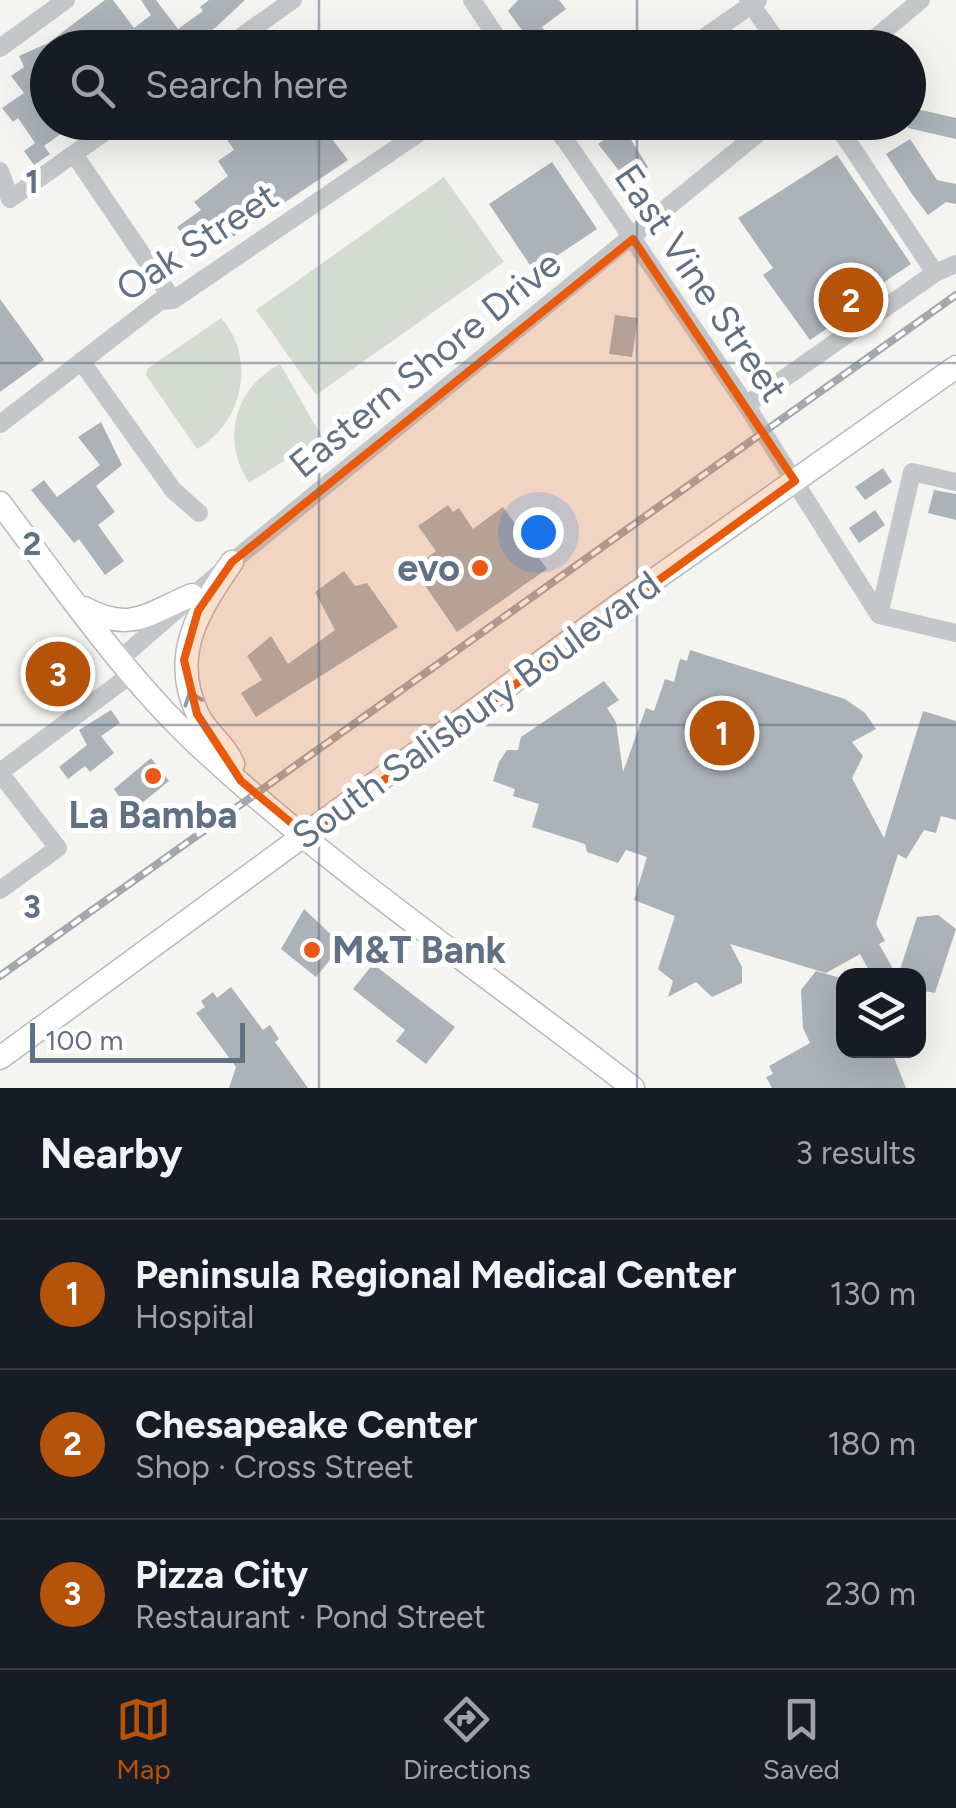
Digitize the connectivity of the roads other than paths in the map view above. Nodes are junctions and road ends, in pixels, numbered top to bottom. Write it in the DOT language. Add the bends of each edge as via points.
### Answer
graph roads {
  1 [pos="66,0"];
  2 [pos="292,0"];
  3 [pos="472,0"];
  4 [pos="922,0"];
  5 [pos="752,2"];
  6 [pos="250,30"];
  7 [pos="492,30"];
  8 [pos="714,30"];
  9 [pos="770,30"];
  10 [pos="885,30"];
  11 [pos="0,48"];
  12 [pos="94,140"];
  13 [pos="409,140"];
  14 [pos="565,140"];
  15 [pos="751,140"];
  16 [pos="847,140"];
  17 [pos="74,154"];
  18 [pos="0,171"];
  19 [pos="632,240"];
  20 [pos="956,264"];
  21 [pos="935,273"];
  22 [pos="173,300"];
  23 [pos="81,361"];
  24 [pos="956,367"];
  25 [pos="746,406"];
  26 [pos="0,424"];
  27 [pos="794,482"];
  28 [pos="956,482"];
  29 [pos="0,503"];
  30 [pos="199,513"];
  31 [pos="232,562"];
  32 [pos="192,595"];
  33 [pos="77,605"];
  34 [pos="879,615"];
  35 [pos="956,633"];
  36 [pos="126,666"];
  37 [pos="0,773"];
  38 [pos="241,781"];
  39 [pos="307,836"];
  40 [pos="0,890"];
  41 [pos="0,1058"];
  42 [pos="633,1088"];
  1 -- 11 [label="street"];
  2 -- 6 [label="street"];
  3 -- 7 [label="street"];
  4 -- 10 [label="street"];
  5 -- 8 [label="street"];
  5 -- 9 [label="street"];
  12 -- 17 [label="street"];
  13 -- 22 [label="street, Oak Street"];
  14 -- 19 [label="street, East Vine Street"];
  15 -- 19 [label="street, Eastern Shore Drive"];
  16 -- 21 [label="street"];
  17 -- 18 [label="street" via="10,199"];
  17 -- 22 [label="street"];
  19 -- 25 [label="street, East Vine Street"];
  19 -- 31 [label="street, Eastern Shore Drive"];
  20 -- 21 [label="street"];
  21 -- 25 [label="street"];
  22 -- 23 [label="street, Oak Street" via="160,301"];
  23 -- 26 [label="street, Oak Street"];
  23 -- 30 [label="street" via="174,490"];
  24 -- 27 [label="main road, South Salisbury Boulevard"];
  25 -- 27 [label="street, East Vine Street"];
  27 -- 34 [label="street, East Vine Street"];
  27 -- 39 [label="main road, South Salisbury Boulevard"];
  28 -- 34 [label="street" via="912,472"];
  29 -- 33 [label="main road"];
  31 -- 32 [label="street, Eastern Shore Drive"];
  38 -- 31 [label="main road, one-way" via="228,750 198,714 184,660 198,611"];
  32 -- 33 [label="main road" via="125,622"];
  32 -- 36 [label="street, Eastern Shore Drive"];
  33 -- 36 [label="main road"];
  34 -- 35 [label="street"];
  36 -- 37 [label="street, Eastern Shore Drive"];
  36 -- 38 [label="main road"];
  37 -- 40 [label="street" via="58,848"];
  38 -- 39 [label="main road"];
  39 -- 41 [label="main road, South Salisbury Boulevard"];
  39 -- 42 [label="main road"];
}
